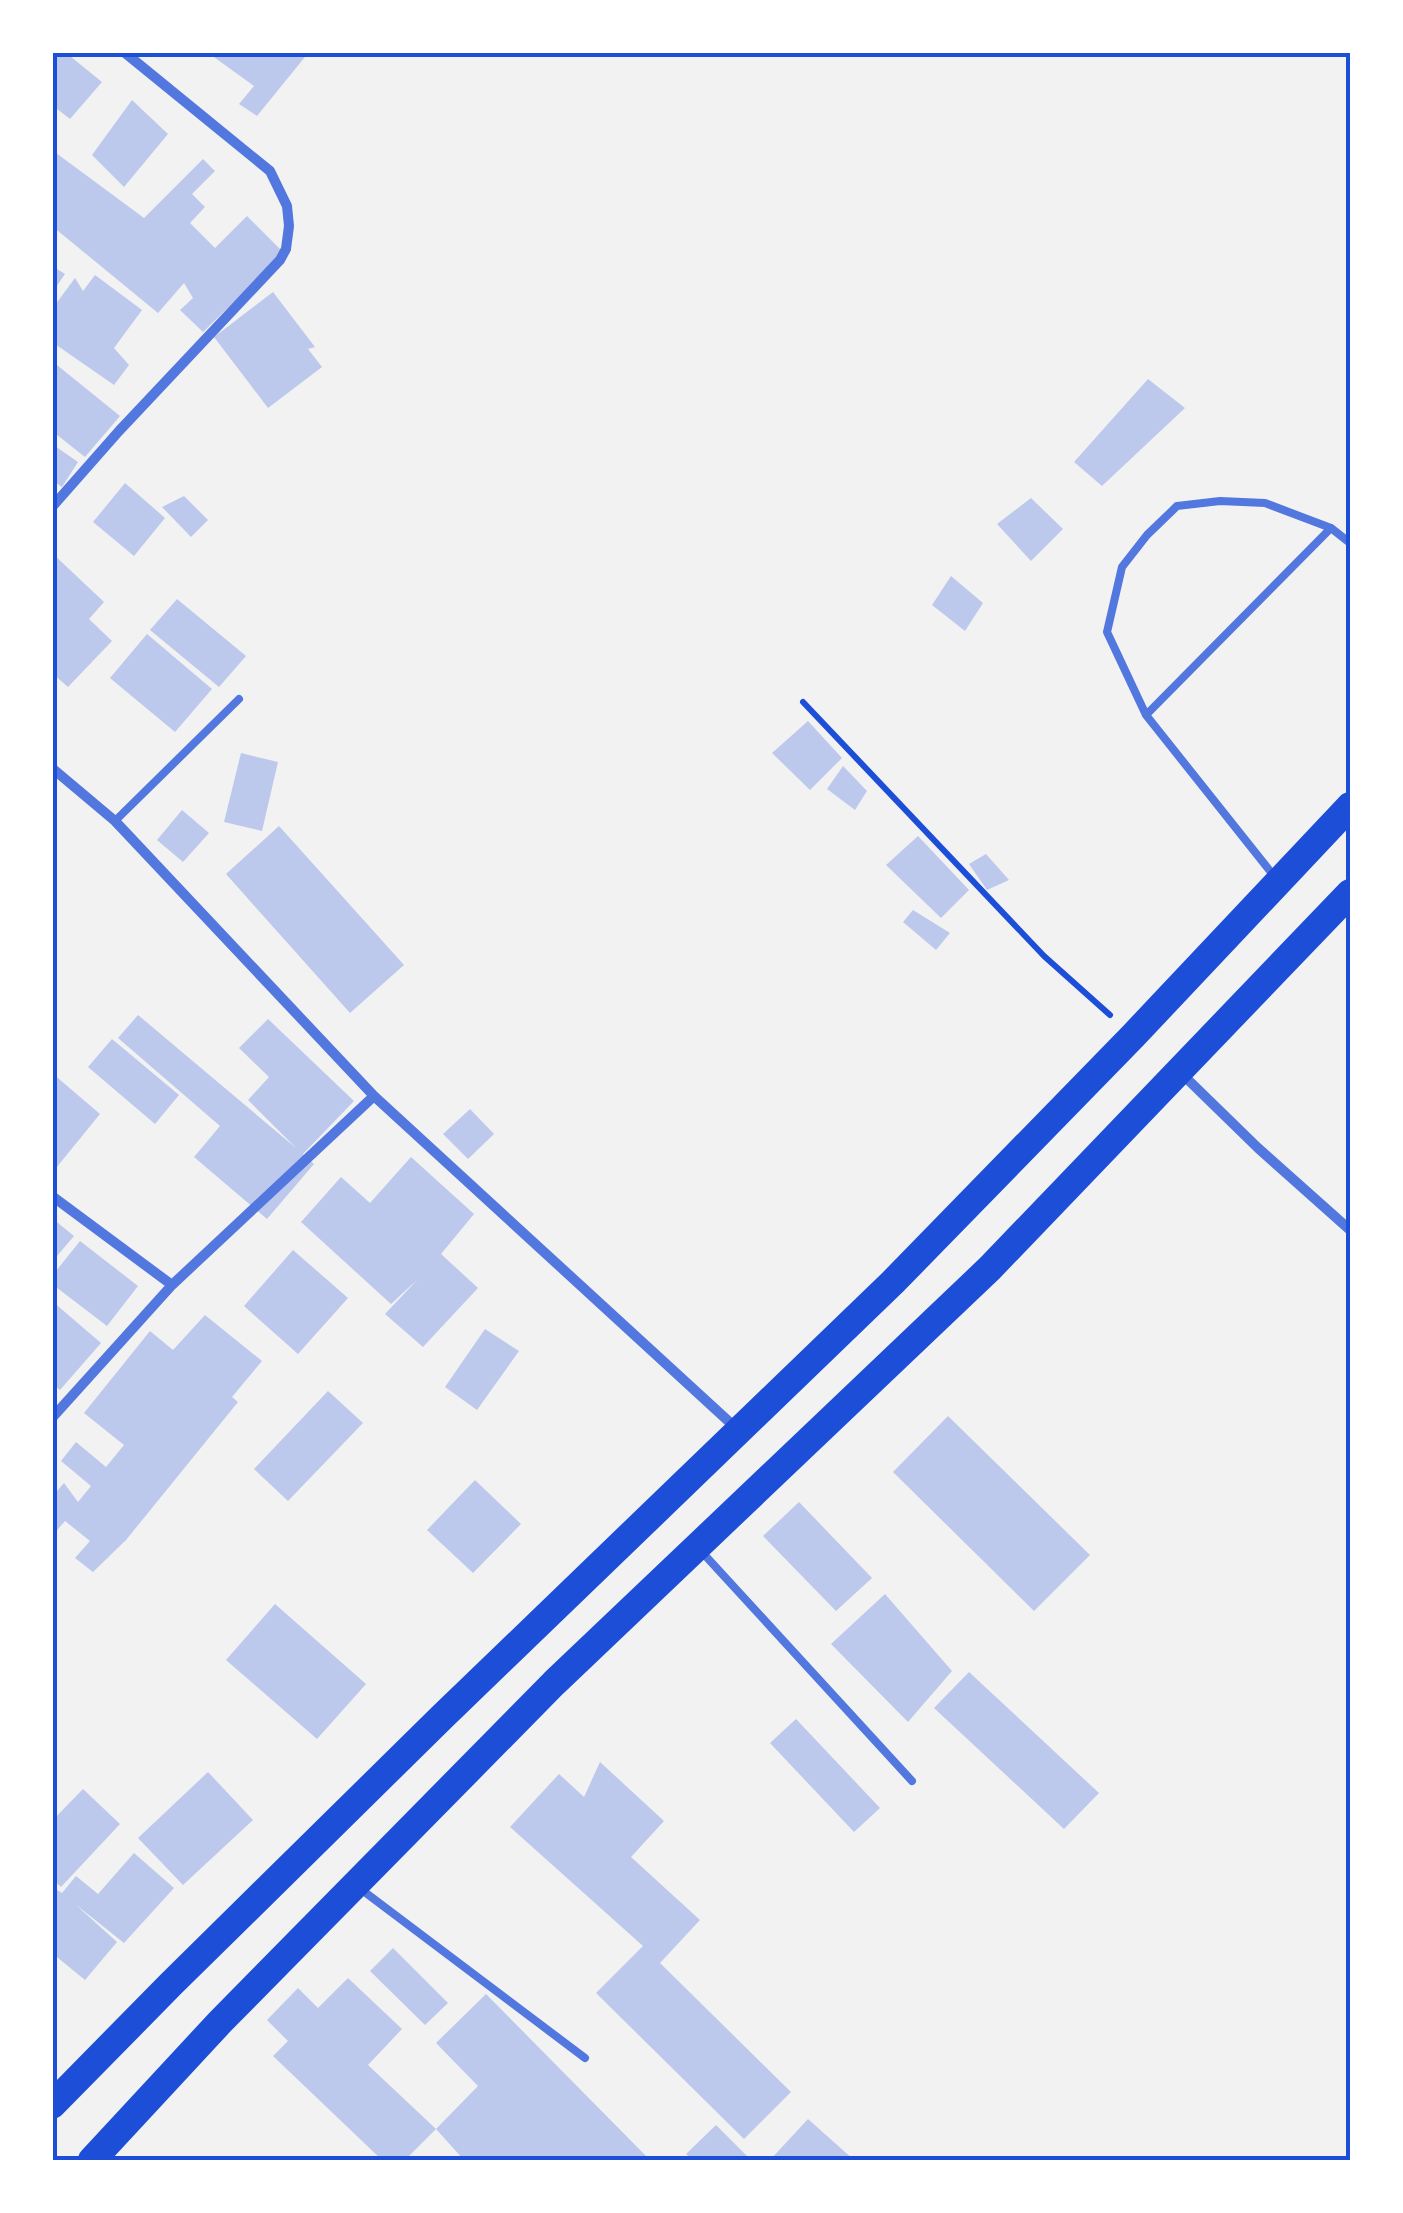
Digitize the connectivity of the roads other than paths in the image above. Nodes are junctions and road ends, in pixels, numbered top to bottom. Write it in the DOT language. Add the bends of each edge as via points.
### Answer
graph roads {
  1 [pos="124,52"];
  2 [pos="52,507"];
  3 [pos="1331,528"];
  4 [pos="1350,543"];
  5 [pos="239,699"];
  6 [pos="1146,715"];
  7 [pos="52,768"];
  8 [pos="1350,806"];
  9 [pos="115,821"];
  10 [pos="1280,883"];
  11 [pos="1350,893"];
  12 [pos="1180,1072"];
  13 [pos="374,1096"];
  14 [pos="52,1196"];
  15 [pos="1350,1230"];
  16 [pos="172,1285"];
  17 [pos="52,1418"];
  18 [pos="738,1430"];
  19 [pos="698,1548"];
  20 [pos="912,1781"];
  21 [pos="354,1885"];
  22 [pos="584,2058"];
  23 [pos="52,2105"];
  24 [pos="92,2160"];
  1 -- 2 [label="street" via="270,171 287,206 286,249"];
  3 -- 4 [label="lane"];
  3 -- 6 [label="lane"];
  3 -- 6 [label="lane" via="1265,502 1220,501 1176,506 1146,536 1122,567 1107,632"];
  5 -- 9 [label="lane"];
  6 -- 10 [label="lane"];
  7 -- 9 [label="street"];
  8 -- 10 [label="highway"];
  9 -- 13 [label="street"];
  10 -- 18 [label="highway" via="894,1282"];
  11 -- 12 [label="highway"];
  12 -- 15 [label="street"];
  12 -- 19 [label="highway" via="990,1268"];
  13 -- 16 [label="street"];
  13 -- 18 [label="street"];
  14 -- 16 [label="street"];
  16 -- 17 [label="street"];
  18 -- 23 [label="highway"];
  19 -- 20 [label="lane"];
  19 -- 21 [label="highway"];
  21 -- 22 [label="lane"];
  21 -- 24 [label="highway"];
}
